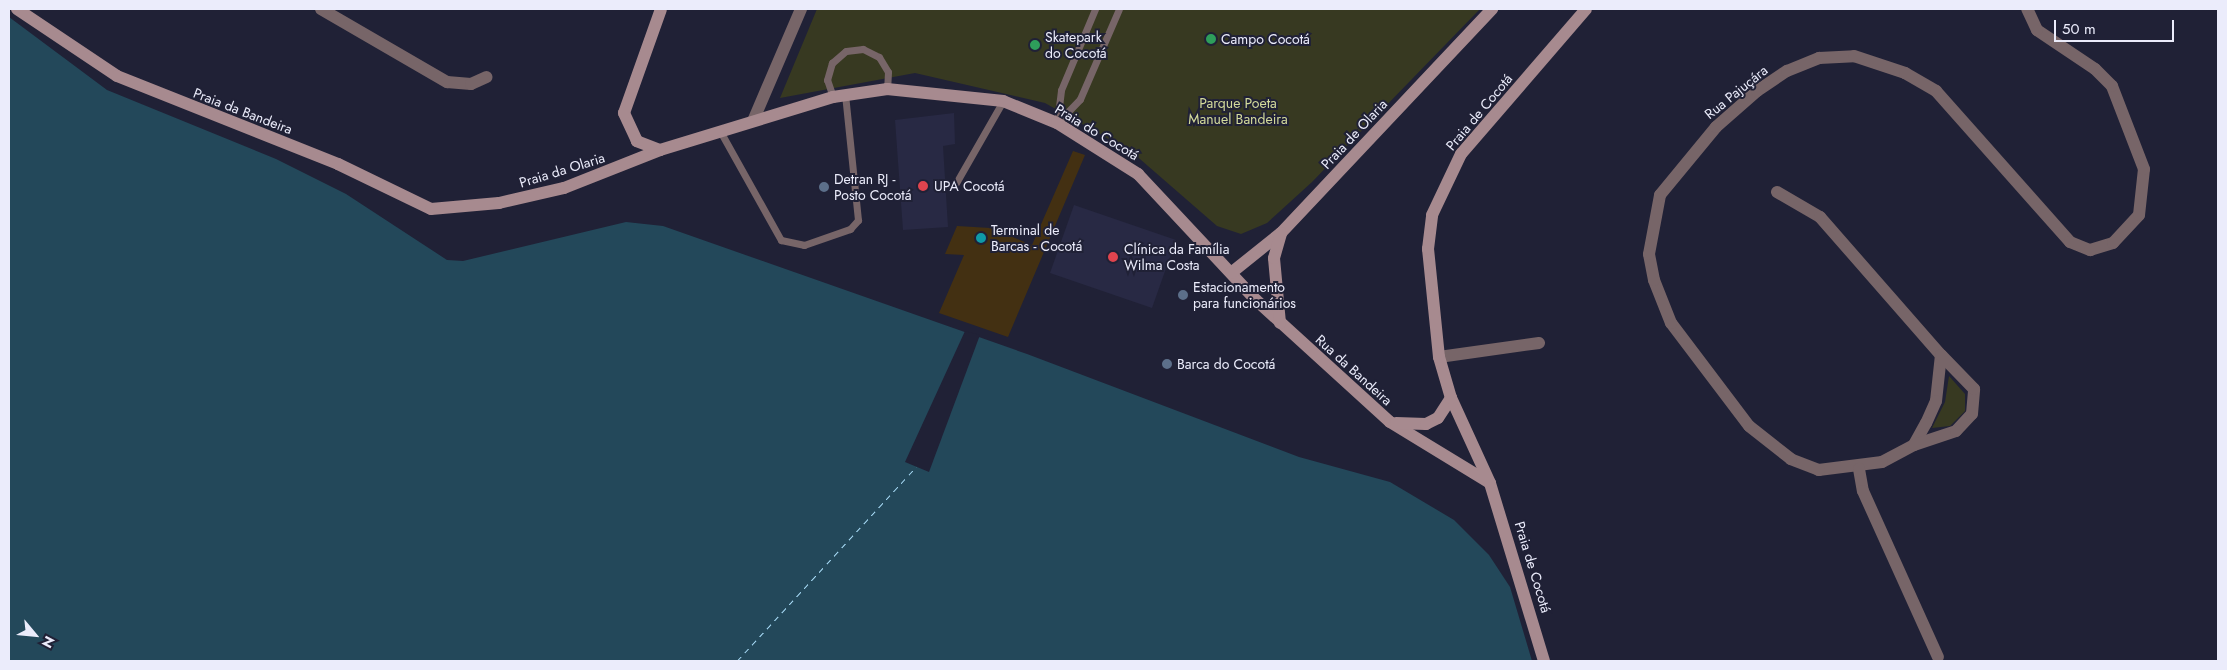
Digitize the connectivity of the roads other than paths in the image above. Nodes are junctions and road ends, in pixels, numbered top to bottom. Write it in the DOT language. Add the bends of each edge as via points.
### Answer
graph roads {
  1 [pos="17,9"];
  2 [pos="321,9"];
  3 [pos="662,9"];
  4 [pos="801,9"];
  5 [pos="1094,9"];
  6 [pos="1119,9"];
  7 [pos="1492,9"];
  8 [pos="1586,9"];
  9 [pos="2027,9"];
  10 [pos="487,77"];
  11 [pos="887,89"];
  12 [pos="839,96"];
  13 [pos="1003,101"];
  14 [pos="753,121"];
  15 [pos="1057,122"];
  16 [pos="720,131"];
  17 [pos="660,150"];
  18 [pos="956,183"];
  19 [pos="1777,192"];
  20 [pos="470,207"];
  21 [pos="1281,233"];
  22 [pos="1231,273"];
  23 [pos="1280,324"];
  24 [pos="1539,343"];
  25 [pos="1941,355"];
  26 [pos="1439,358"];
  27 [pos="1451,398"];
  28 [pos="1390,422"];
  29 [pos="1914,445"];
  30 [pos="1476,453"];
  31 [pos="1463,467"];
  32 [pos="1858,469"];
  33 [pos="1490,483"];
  34 [pos="1938,657"];
  35 [pos="1544,661"];
  1 -- 20 [label="street, Praia da Bandeira" via="86,59 148,90 338,164 415,205 431,209"];
  2 -- 10 [label="street" via="447,82 471,84"];
  3 -- 17 [label="street" via="624,113 637,141"];
  4 -- 14 [label="street"];
  5 -- 15 [label="lane" via="1061,90"];
  6 -- 15 [label="lane" via="1080,99"];
  7 -- 21 [label="street, Praia de Olaria"];
  8 -- 26 [label="street, Praia de Cocotá" via="1461,154 1445,182 1432,215 1428,249"];
  9 -- 32 [label="street, Rua Pajuçára" via="2037,30 2095,69 2112,86 2144,169 2139,215 2114,243 2090,250 2070,242 1936,91 1905,73 1854,56 1819,58 1786,71 1757,91 1716,127 1660,195 1649,254 1654,280 1671,323 1700,365 1749,426 1791,459 1819,470"];
  11 -- 12 [label="street, Praia do Cocotá"];
  11 -- 12 [label="lane" via="883,64 863,49 846,51 832,63 828,80"];
  11 -- 13 [label="street, Praia do Cocotá"];
  12 -- 14 [label="street, Praia do Cocotá"];
  12 -- 16 [label="lane" via="858,220 850,229 804,245 781,240"];
  13 -- 15 [label="street, Praia do Cocotá"];
  13 -- 18 [label="lane"];
  14 -- 16 [label="street, Praia da Olaria"];
  15 -- 22 [label="street, Praia do Cocotá" via="1138,174"];
  16 -- 17 [label="street, Praia da Olaria"];
  17 -- 20 [label="street, Praia da Olaria" via="564,188"];
  19 -- 25 [label="street, Rua Pajuçára" via="1820,217"];
  21 -- 22 [label="street, Praia de Olaria"];
  21 -- 23 [label="street" via="1274,258"];
  22 -- 23 [label="street, Praia do Cocotá"];
  23 -- 28 [label="street, Rua da Bandeira"];
  24 -- 26 [label="street"];
  25 -- 29 [label="street" via="1936,401"];
  25 -- 29 [label="street, Rua Pajuçára" via="1974,389 1972,414 1956,431"];
  26 -- 27 [label="street, Praia de Cocotá"];
  27 -- 28 [label="street" via="1438,418 1426,424"];
  27 -- 30 [label="street, Praia de Cocotá"];
  28 -- 31 [label="street, Rua da Bandeira"];
  29 -- 32 [label="street, Rua Pajuçára"];
  30 -- 31 [label="street" via="1475,462"];
  30 -- 33 [label="street, Praia de Cocotá"];
  31 -- 33 [label="street, Rua da Bandeira"];
  32 -- 34 [label="street" via="1863,491"];
  33 -- 35 [label="street, Praia de Cocotá"];
}
